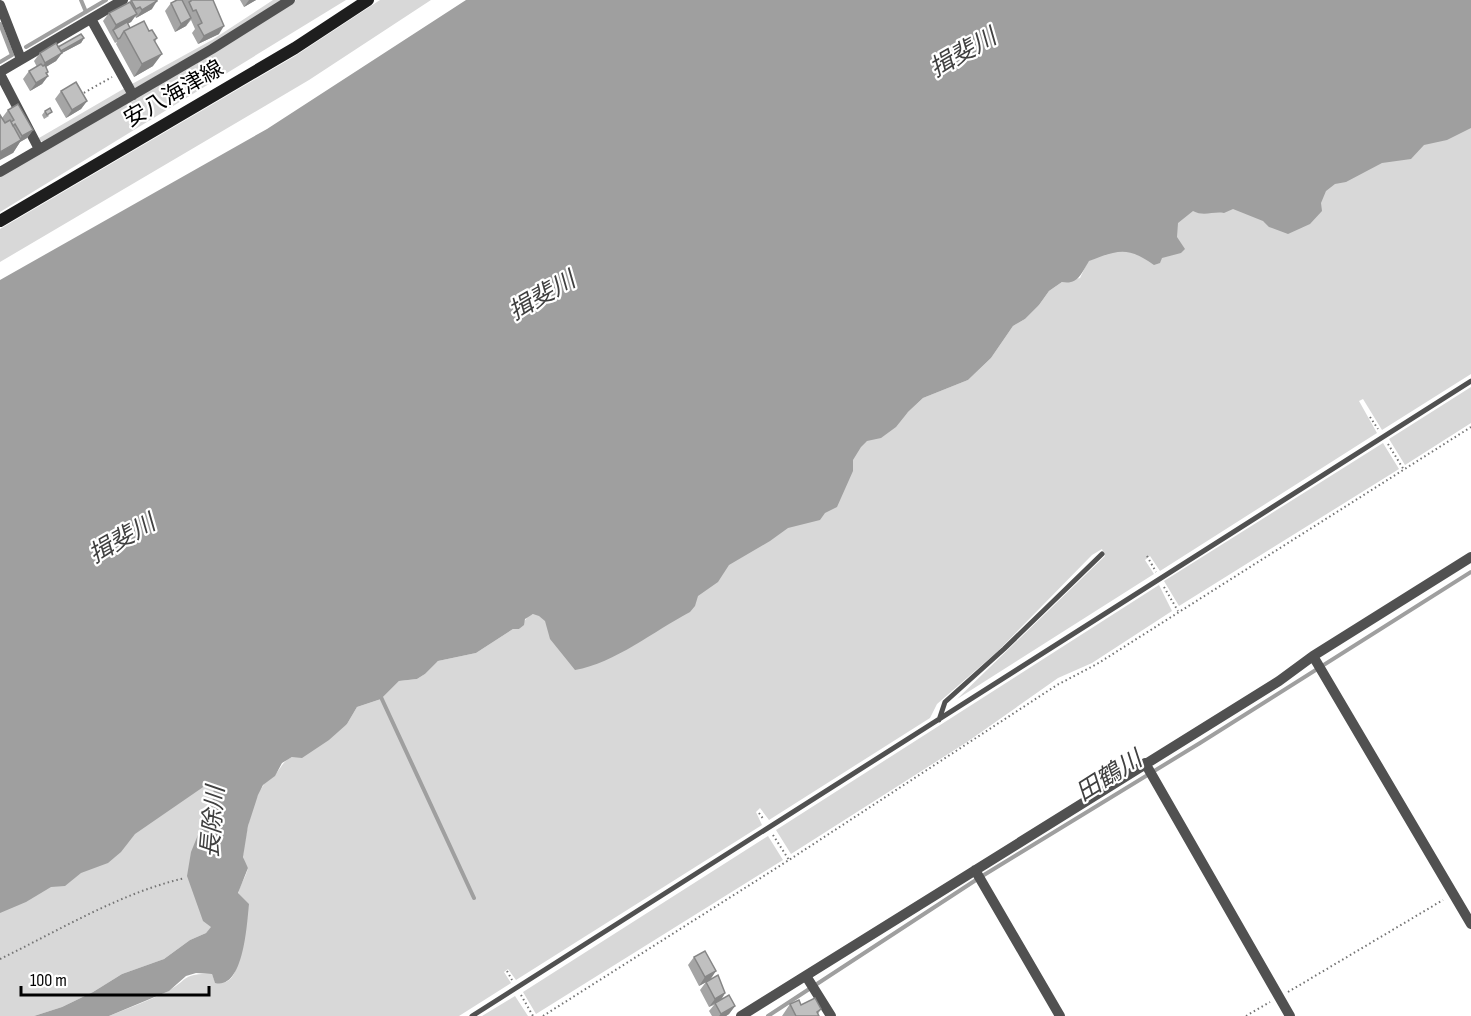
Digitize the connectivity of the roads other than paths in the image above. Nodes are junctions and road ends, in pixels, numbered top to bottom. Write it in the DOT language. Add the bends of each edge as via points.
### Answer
graph roads {
  1 [pos="123,0"];
  2 [pos="290,0"];
  3 [pos="368,0"];
  4 [pos="0,5"];
  5 [pos="91,20"];
  6 [pos="21,59"];
  7 [pos="0,73"];
  8 [pos="133,95"];
  9 [pos="39,150"];
  10 [pos="0,172"];
  11 [pos="0,221"];
  12 [pos="1471,381"];
  13 [pos="1102,554"];
  14 [pos="1471,557"];
  15 [pos="1314,658"];
  16 [pos="938,721"];
  17 [pos="1146,765"];
  18 [pos="976,872"];
  19 [pos="1471,924"];
  20 [pos="807,978"];
  21 [pos="472,1016"];
  22 [pos="741,1016"];
  23 [pos="831,1016"];
  24 [pos="1060,1016"];
  25 [pos="1290,1016"];
  1 -- 5 [label="street"];
  2 -- 8 [label="street"];
  3 -- 11 [label="main road, 安八海津線" via="295,48"];
  4 -- 6 [label="street"];
  5 -- 6 [label="street"];
  5 -- 8 [label="street"];
  6 -- 7 [label="street"];
  7 -- 9 [label="street"];
  8 -- 9 [label="street"];
  9 -- 10 [label="street"];
  12 -- 16 [label="lane"];
  13 -- 16 [label="lane" via="945,702"];
  14 -- 15 [label="street"];
  15 -- 17 [label="street"];
  15 -- 19 [label="street"];
  16 -- 21 [label="lane"];
  17 -- 18 [label="street"];
  17 -- 25 [label="street"];
  18 -- 20 [label="street"];
  18 -- 24 [label="street"];
  20 -- 22 [label="street"];
  20 -- 23 [label="street"];
}
